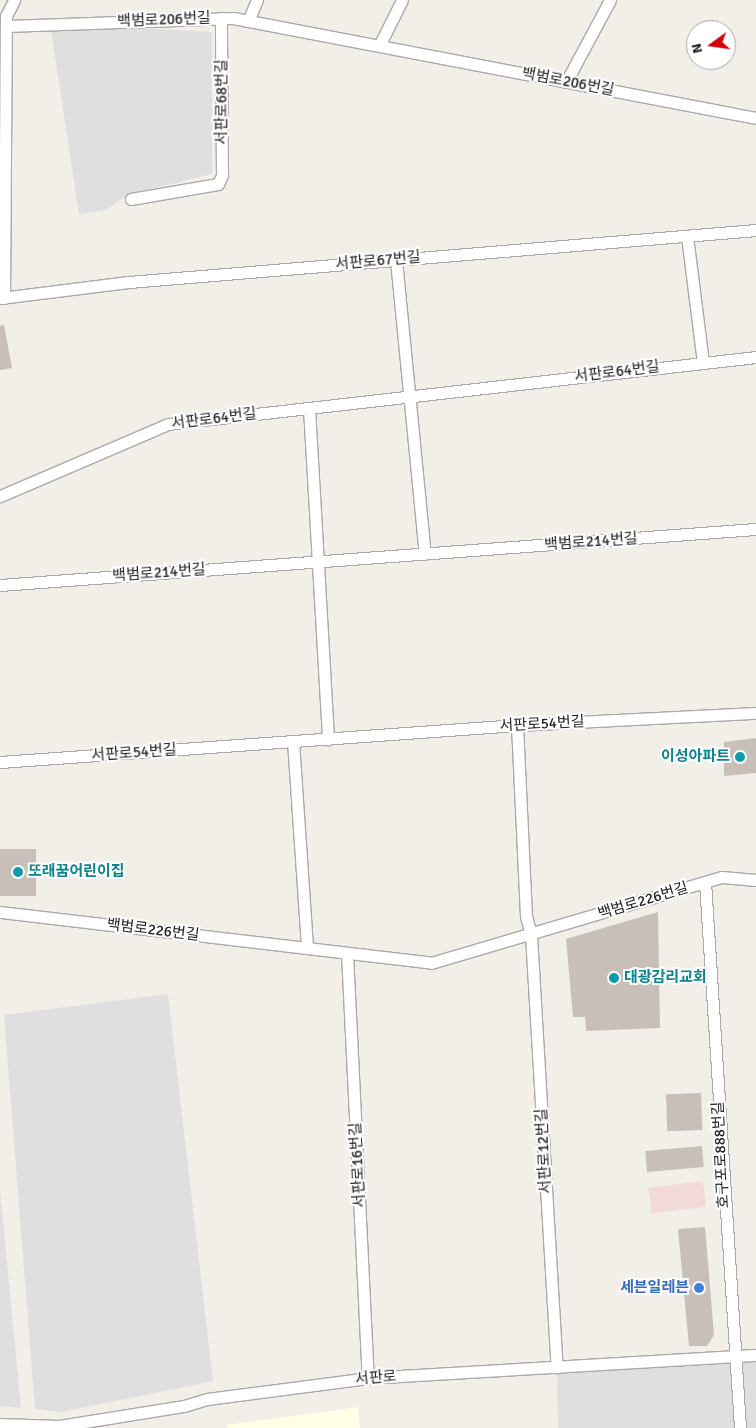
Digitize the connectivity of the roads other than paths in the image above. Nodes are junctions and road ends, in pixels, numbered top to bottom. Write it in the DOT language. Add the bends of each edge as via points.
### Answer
graph roads {
  1 [pos="14,0"];
  2 [pos="257,0"];
  3 [pos="402,0"];
  4 [pos="610,0"];
  5 [pos="221,18"];
  6 [pos="248,21"];
  7 [pos="6,26"];
  8 [pos="380,46"];
  9 [pos="566,82"];
  10 [pos="756,118"];
  11 [pos="131,199"];
  12 [pos="756,230"];
  13 [pos="687,236"];
  14 [pos="396,260"];
  15 [pos="2,298"];
  16 [pos="756,357"];
  17 [pos="702,362"];
  18 [pos="412,396"];
  19 [pos="309,408"];
  20 [pos="0,496"];
  21 [pos="756,529"];
  22 [pos="425,554"];
  23 [pos="318,561"];
  24 [pos="0,585"];
  25 [pos="756,713"];
  26 [pos="517,725"];
  27 [pos="328,739"];
  28 [pos="293,741"];
  29 [pos="0,762"];
  30 [pos="756,880"];
  31 [pos="705,882"];
  32 [pos="0,912"];
  33 [pos="532,934"];
  34 [pos="307,948"];
  35 [pos="347,953"];
  36 [pos="756,1355"];
  37 [pos="733,1356"];
  38 [pos="557,1367"];
  39 [pos="368,1378"];
  40 [pos="0,1424"];
  41 [pos="24,1428"];
  42 [pos="740,1428"];
  1 -- 7 [label="lane" via="6,16"];
  2 -- 6 [label="lane"];
  3 -- 8 [label="lane"];
  4 -- 9 [label="lane"];
  5 -- 6 [label="lane, 백범로206번길"];
  5 -- 7 [label="lane, 백범로206번길"];
  5 -- 11 [label="lane, 서판로68번길" via="222,175 218,184"];
  6 -- 8 [label="lane, 백범로206번길"];
  7 -- 15 [label="lane"];
  8 -- 9 [label="lane, 백범로206번길"];
  9 -- 10 [label="lane, 백범로206번길"];
  12 -- 13 [label="lane, 서판로67번길"];
  13 -- 14 [label="lane, 서판로67번길"];
  13 -- 17 [label="lane"];
  14 -- 15 [label="lane, 서판로67번길" via="129,282"];
  14 -- 18 [label="lane"];
  16 -- 17 [label="lane, 서판로64번길"];
  17 -- 18 [label="lane, 서판로64번길"];
  18 -- 19 [label="lane, 서판로64번길"];
  18 -- 22 [label="lane"];
  19 -- 20 [label="lane, 서판로64번길" via="168,424"];
  19 -- 23 [label="lane"];
  21 -- 22 [label="lane, 백범로214번길"];
  22 -- 23 [label="lane, 백범로214번길"];
  23 -- 24 [label="lane, 백범로214번길"];
  23 -- 27 [label="lane"];
  25 -- 26 [label="lane, 서판로54번길"];
  26 -- 27 [label="lane, 서판로54번길"];
  26 -- 33 [label="lane" via="526,916"];
  27 -- 28 [label="lane, 서판로54번길"];
  28 -- 29 [label="lane, 서판로54번길"];
  28 -- 34 [label="lane"];
  30 -- 31 [label="lane, 백범로226번길" via="731,876"];
  31 -- 33 [label="lane, 백범로226번길"];
  31 -- 37 [label="lane, 호구포로888번길"];
  32 -- 34 [label="lane, 백범로226번길"];
  33 -- 35 [label="lane, 백범로226번길" via="431,963"];
  33 -- 38 [label="lane, 서판로12번길"];
  34 -- 35 [label="lane, 백범로226번길"];
  35 -- 39 [label="lane, 서판로16번길"];
  36 -- 37 [label="lane, 서판로"];
  37 -- 38 [label="lane, 서판로"];
  37 -- 42 [label="lane, 호구포로888번길"];
  38 -- 39 [label="lane, 서판로"];
  39 -- 41 [label="lane, 서판로" via="207,1399 184,1406 59,1426"];
  40 -- 41 [label="lane, 서판로"];
}
